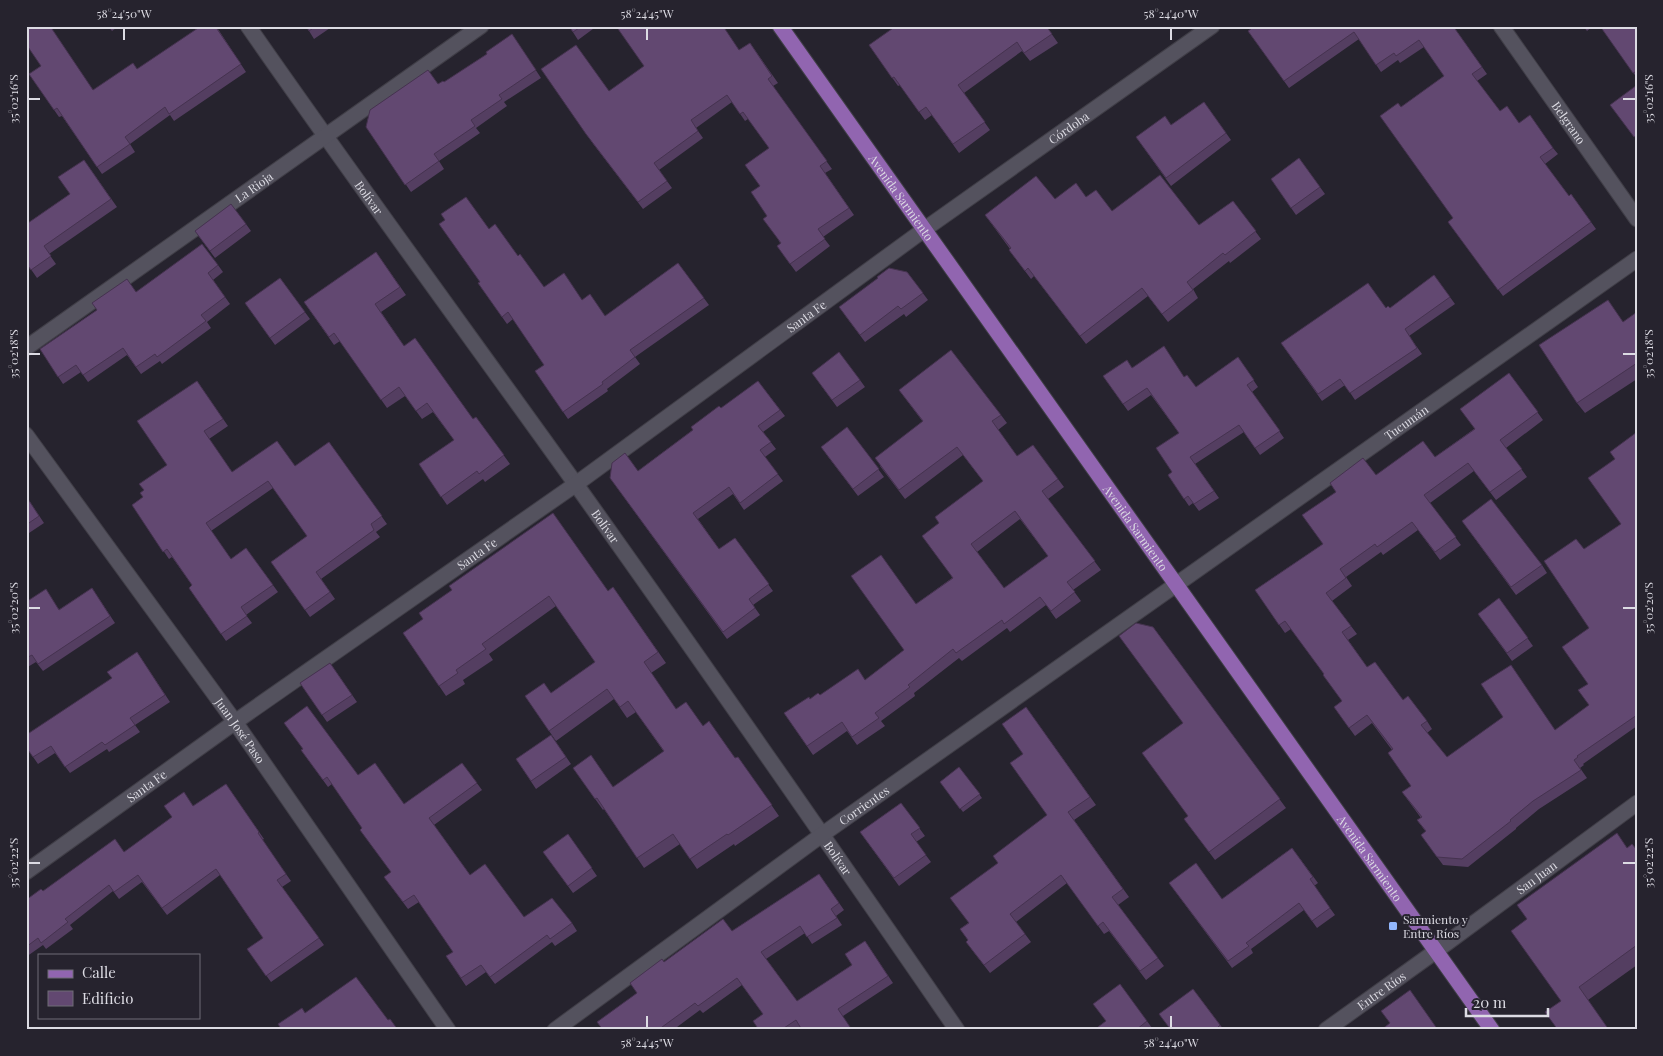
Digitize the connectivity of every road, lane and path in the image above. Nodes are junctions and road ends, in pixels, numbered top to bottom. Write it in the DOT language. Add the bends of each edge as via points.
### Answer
graph roads {
  1 [pos="248,26"];
  2 [pos="481,26"];
  3 [pos="780,26"];
  4 [pos="1212,26"];
  5 [pos="1501,26"];
  6 [pos="325,137"];
  7 [pos="1637,219"];
  8 [pos="924,229"];
  9 [pos="1637,259"];
  10 [pos="26,348"];
  11 [pos="26,435"];
  12 [pos="576,484"];
  13 [pos="1175,584"];
  14 [pos="235,722"];
  15 [pos="1637,802"];
  16 [pos="823,834"];
  17 [pos="26,872"];
  18 [pos="1436,951"];
  19 [pos="448,1030"];
  20 [pos="555,1030"];
  21 [pos="957,1030"];
  22 [pos="1326,1030"];
  23 [pos="1492,1030"];
  1 -- 6 [label="street, Bolívar"];
  2 -- 6 [label="street, La Rioja"];
  3 -- 8 [label="main road, Avenida Sarmiento"];
  4 -- 8 [label="street, Córdoba"];
  5 -- 7 [label="street, Belgrano"];
  6 -- 10 [label="street, La Rioja"];
  6 -- 12 [label="street, Bolívar"];
  8 -- 12 [label="street, Santa Fe"];
  8 -- 13 [label="main road, Avenida Sarmiento"];
  9 -- 13 [label="street, Tucumán"];
  11 -- 14 [label="street, Juan José Paso"];
  12 -- 14 [label="street, Santa Fe"];
  12 -- 16 [label="street, Bolívar"];
  13 -- 16 [label="street, Corrientes"];
  13 -- 18 [label="main road, Avenida Sarmiento"];
  14 -- 17 [label="street, Santa Fe"];
  14 -- 19 [label="street, Juan José Paso"];
  15 -- 18 [label="street, San Juan"];
  16 -- 20 [label="street, Corrientes"];
  16 -- 21 [label="street, Bolívar"];
  18 -- 22 [label="street, Entre Ríos"];
  18 -- 23 [label="main road, Avenida Sarmiento"];
}
